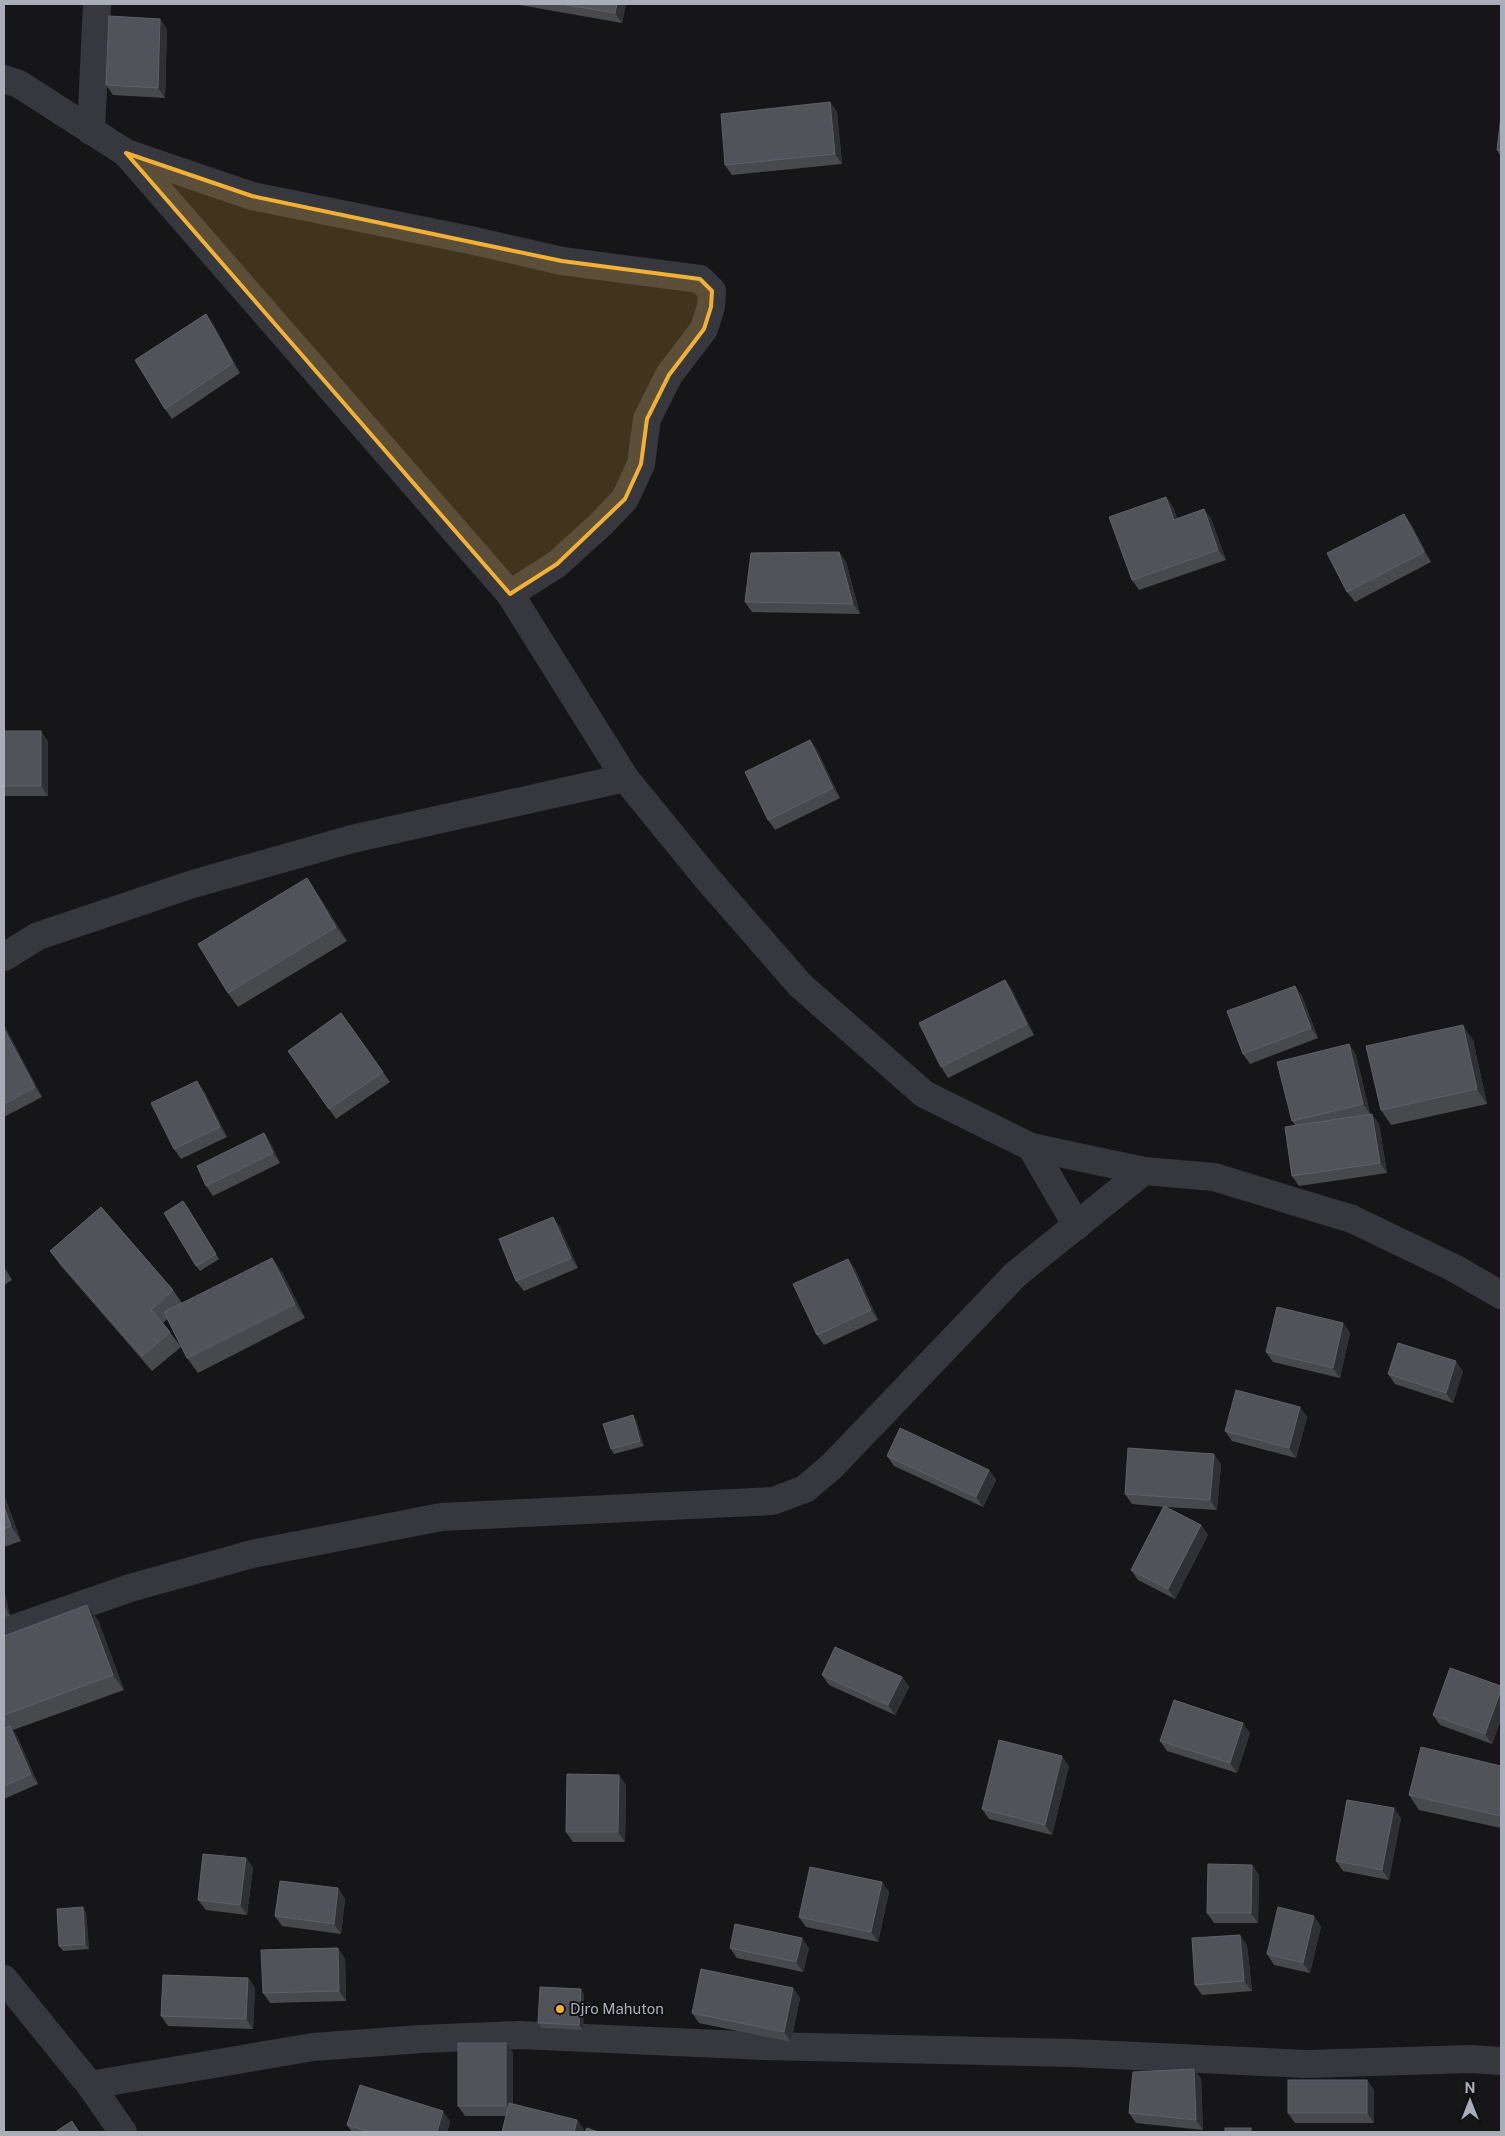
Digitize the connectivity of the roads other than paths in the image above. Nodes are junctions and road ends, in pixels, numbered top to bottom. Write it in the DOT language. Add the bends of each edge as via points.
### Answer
graph roads {
  1 [pos="97,4"];
  2 [pos="4,79"];
  3 [pos="91,131"];
  4 [pos="126,153"];
  5 [pos="510,594"];
  6 [pos="625,778"];
  7 [pos="4,957"];
  8 [pos="1031,1147"];
  9 [pos="1144,1171"];
  10 [pos="1076,1226"];
  11 [pos="1501,1296"];
  12 [pos="4,1632"];
  13 [pos="4,1979"];
  14 [pos="1501,2061"];
  15 [pos="90,2085"];
  16 [pos="123,2132"];
  1 -- 3 [label="street"];
  2 -- 3 [label="street" via="19,84"];
  3 -- 4 [label="street"];
  4 -- 5 [label="street"];
  4 -- 5 [label="street" via="252,196 562,261 700,279 712,291 704,329 670,375 647,419 641,464 625,499 557,564"];
  5 -- 6 [label="street"];
  6 -- 7 [label="street" via="352,839 193,884 38,936"];
  6 -- 8 [label="street" via="800,985 924,1094"];
  8 -- 9 [label="street"];
  8 -- 10 [label="street"];
  9 -- 10 [label="street"];
  9 -- 11 [label="street" via="1214,1177 1352,1219 1454,1268"];
  10 -- 12 [label="street" via="1016,1274 832,1466 805,1489 773,1501 440,1517 252,1554 130,1588"];
  13 -- 15 [label="street"];
  14 -- 15 [label="street" via="1307,2064 519,2035 313,2048"];
  15 -- 16 [label="street"];
}
